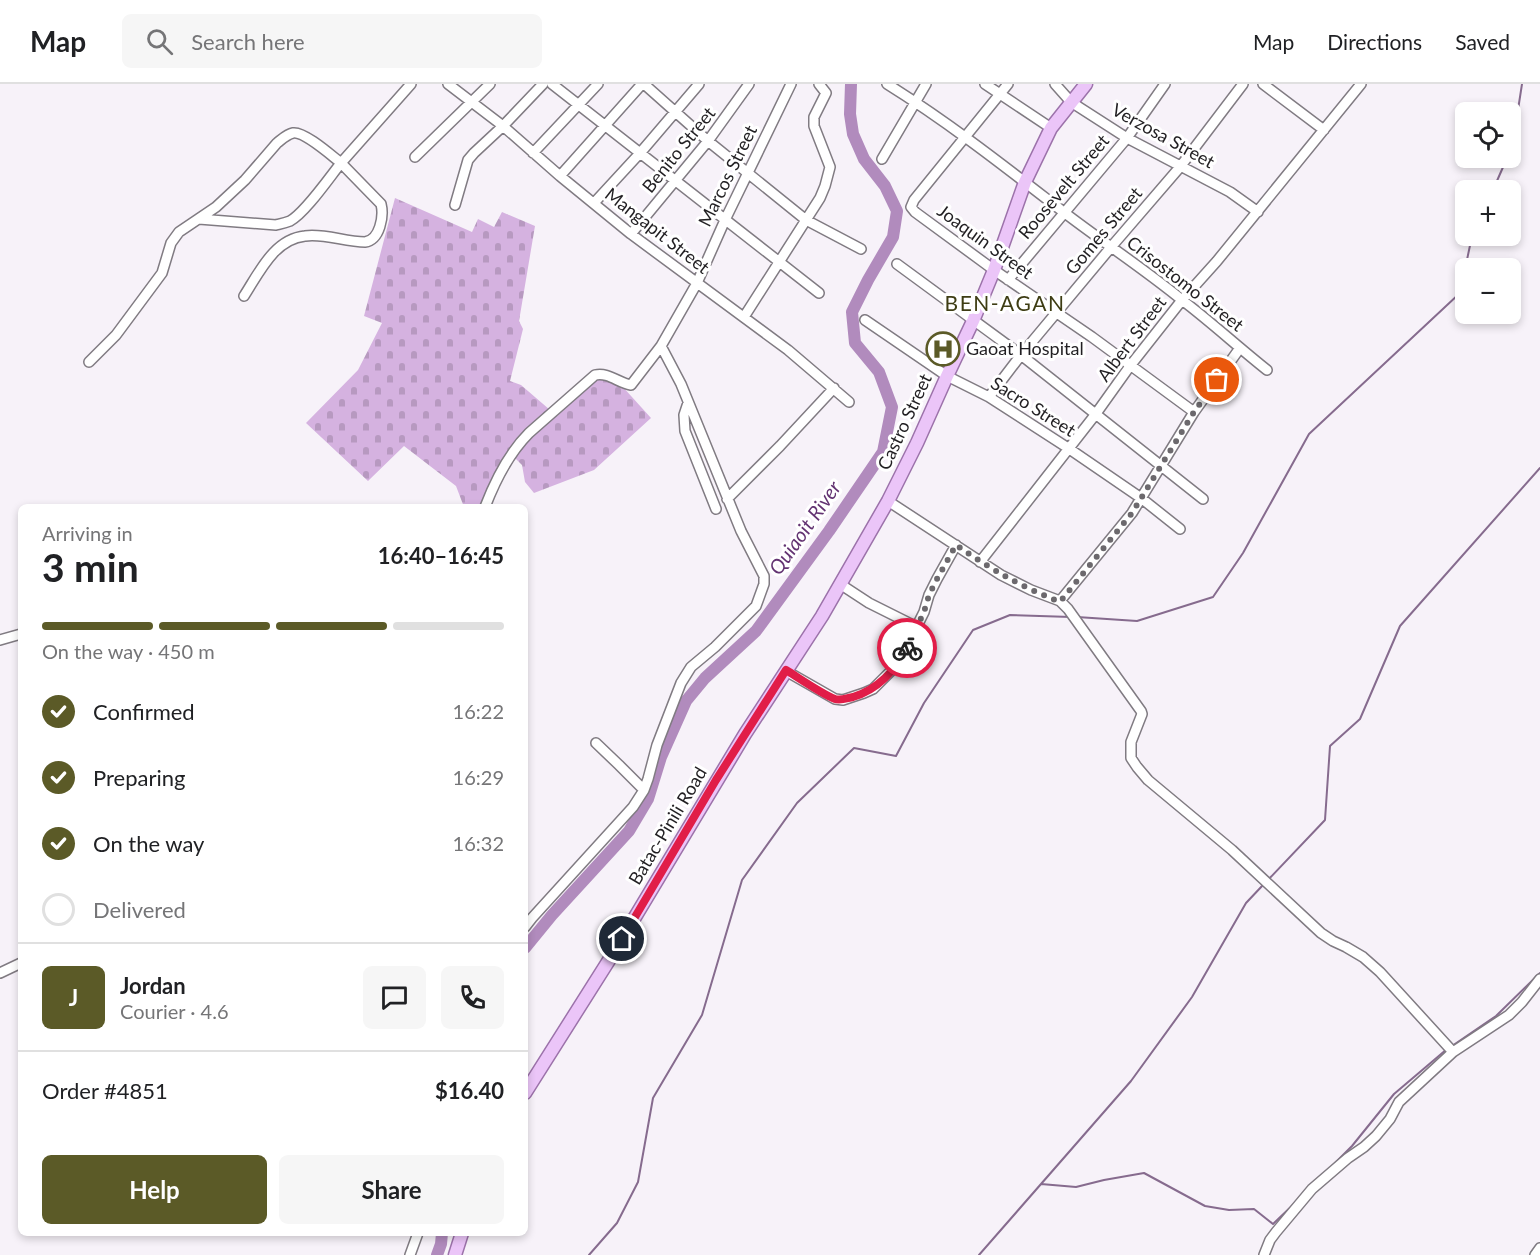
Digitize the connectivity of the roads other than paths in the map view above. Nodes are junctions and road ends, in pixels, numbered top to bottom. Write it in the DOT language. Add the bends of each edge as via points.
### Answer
graph roads {
  1 [pos="411,84"];
  2 [pos="448,84"];
  3 [pos="490,84"];
  4 [pos="543,84"];
  5 [pos="552,84"];
  6 [pos="598,84"];
  7 [pos="643,84"];
  8 [pos="699,84"];
  9 [pos="749,84"];
  10 [pos="791,84"];
  11 [pos="819,84"];
  12 [pos="887,84"];
  13 [pos="926,84"];
  14 [pos="985,84"];
  15 [pos="1008,84"];
  16 [pos="1055,84"];
  17 [pos="1086,84"];
  18 [pos="1164,84"];
  19 [pos="1243,84"];
  20 [pos="1263,84"];
  21 [pos="1361,84"];
  22 [pos="999,94"];
  23 [pos="915,101"];
  24 [pos="473,102"];
  25 [pos="1071,102"];
  26 [pos="579,106"];
  27 [pos="676,111"];
  28 [pos="504,126"];
  29 [pos="605,126"];
  30 [pos="1051,128"];
  31 [pos="1324,130"];
  32 [pos="965,136"];
  33 [pos="1127,138"];
  34 [pos="708,141"];
  35 [pos="641,152"];
  36 [pos="533,153"];
  37 [pos="415,157"];
  38 [pos="882,159"];
  39 [pos="341,163"];
  40 [pos="1180,167"];
  41 [pos="747,174"];
  42 [pos="560,176"];
  43 [pos="675,181"];
  44 [pos="1025,182"];
  45 [pos="594,203"];
  46 [pos="455,205"];
  47 [pos="1064,212"];
  48 [pos="1258,212"];
  49 [pos="199,219"];
  50 [pos="725,220"];
  51 [pos="806,220"];
  52 [pos="631,234"];
  53 [pos="1112,246"];
  54 [pos="861,249"];
  55 [pos="779,262"];
  56 [pos="897,264"];
  57 [pos="994,270"];
  58 [pos="1008,280"];
  59 [pos="697,283"];
  60 [pos="819,293"];
  61 [pos="244,296"];
  62 [pos="1182,300"];
  63 [pos="1057,314"];
  64 [pos="744,317"];
  65 [pos="865,320"];
  66 [pos="973,321"];
  67 [pos="662,346"];
  68 [pos="1240,348"];
  69 [pos="1021,355"];
  70 [pos="89,362"];
  71 [pos="1130,366"];
  72 [pos="1267,370"];
  73 [pos="947,376"];
  74 [pos="834,388"];
  75 [pos="989,397"];
  76 [pos="849,402"];
  77 [pos="688,403"];
  78 [pos="1194,412"];
  79 [pos="1095,415"];
  80 [pos="1068,448"];
  81 [pos="1160,465"];
  82 [pos="1141,498"];
  83 [pos="727,499"];
  84 [pos="1203,499"];
  85 [pos="888,501"];
  86 [pos="486,504"];
  87 [pos="716,509"];
  88 [pos="1180,529"];
  89 [pos="956,545"];
  90 [pos="980,562"];
  91 [pos="840,584"];
  92 [pos="1060,602"];
  93 [pos="917,627"];
  94 [pos="18,635"];
  95 [pos="0,640"];
  96 [pos="786,670"];
  97 [pos="596,744"];
  98 [pos="644,790"];
  99 [pos="528,924"];
  100 [pos="18,964"];
  101 [pos="0,973"];
  102 [pos="1540,979"];
  103 [pos="1450,1050"];
  104 [pos="528,1088"];
  105 [pos="417,1236"];
  106 [pos="461,1236"];
  107 [pos="1540,1248"];
  108 [pos="410,1255"];
  109 [pos="455,1255"];
  110 [pos="1264,1255"];
  111 [pos="1535,1255"];
  1 -- 39 [label="street"];
  2 -- 24 [label="street, Mangapit Street"];
  3 -- 24 [label="street"];
  4 -- 28 [label="street"];
  5 -- 26 [label="street"];
  6 -- 26 [label="street"];
  7 -- 27 [label="street"];
  7 -- 29 [label="street"];
  8 -- 27 [label="street"];
  9 -- 34 [label="street, Benito Street"];
  10 -- 41 [label="street, Marcos Street"];
  11 -- 51 [label="street" via="825,97 813,121 830,167 820,198"];
  12 -- 23 [label="street, Crisostomo Street"];
  13 -- 23 [label="street"];
  14 -- 22 [label="street"];
  15 -- 22 [label="street"];
  16 -- 25 [label="street, Verzosa Street"];
  17 -- 25 [label="main road, Castro Street"];
  18 -- 33 [label="street, Roosevelt Street"];
  19 -- 40 [label="street, Gomes Street"];
  20 -- 31 [label="street"];
  21 -- 31 [label="street, Albert Street"];
  22 -- 30 [label="street"];
  22 -- 32 [label="street"];
  23 -- 32 [label="street, Crisostomo Street"];
  23 -- 38 [label="street"];
  24 -- 28 [label="street, Mangapit Street"];
  24 -- 37 [label="street"];
  25 -- 30 [label="main road, Castro Street"];
  25 -- 33 [label="street, Verzosa Street"];
  26 -- 29 [label="street"];
  26 -- 36 [label="street"];
  27 -- 34 [label="street"];
  27 -- 35 [label="street"];
  28 -- 36 [label="street, Mangapit Street"];
  28 -- 46 [label="street" via="468,160"];
  29 -- 35 [label="street"];
  29 -- 42 [label="street"];
  30 -- 44 [label="main road, Castro Street"];
  31 -- 48 [label="street, Albert Street"];
  32 -- 44 [label="street, Crisostomo Street"];
  32 -- 57 [label="street, Joaquin Street" via="911,207"];
  33 -- 40 [label="street, Verzosa Street"];
  33 -- 47 [label="street, Roosevelt Street"];
  34 -- 41 [label="street"];
  34 -- 43 [label="street, Benito Street"];
  35 -- 43 [label="street"];
  35 -- 45 [label="street"];
  36 -- 42 [label="street, Mangapit Street"];
  39 -- 49 [label="street" via="289,222 276,225"];
  39 -- 49 [label="street" via="302,134 289,134 245,180"];
  39 -- 61 [label="street" via="381,204 374,237 365,242 311,236 293,239 271,254"];
  40 -- 48 [label="street, Verzosa Street" via="1230,192"];
  40 -- 53 [label="street, Gomes Street"];
  41 -- 50 [label="street, Marcos Street"];
  41 -- 51 [label="street"];
  42 -- 45 [label="street, Mangapit Street"];
  43 -- 50 [label="street"];
  43 -- 52 [label="street, Benito Street"];
  44 -- 47 [label="street, Crisostomo Street"];
  44 -- 57 [label="main road, Castro Street"];
  45 -- 52 [label="street, Mangapit Street"];
  47 -- 53 [label="street, Crisostomo Street"];
  47 -- 58 [label="street, Roosevelt Street"];
  48 -- 62 [label="street, Albert Street"];
  49 -- 70 [label="street" via="179,232 171,243 162,273 116,335"];
  50 -- 55 [label="street"];
  50 -- 59 [label="street, Marcos Street"];
  51 -- 54 [label="street"];
  51 -- 55 [label="street"];
  52 -- 59 [label="street, Mangapit Street"];
  53 -- 62 [label="street, Crisostomo Street"];
  53 -- 63 [label="street, Gomes Street"];
  55 -- 60 [label="street"];
  55 -- 64 [label="street"];
  56 -- 66 [label="street"];
  57 -- 58 [label="street, Joaquin Street"];
  57 -- 66 [label="main road, Castro Street"];
  58 -- 63 [label="street, Joaquin Street"];
  59 -- 64 [label="street, Mangapit Street"];
  59 -- 67 [label="street, Marcos Street"];
  62 -- 68 [label="street, Crisostomo Street"];
  62 -- 71 [label="street, Albert Street"];
  63 -- 69 [label="street, Gomes Street"];
  63 -- 71 [label="street, Joaquin Street"];
  64 -- 74 [label="street, Mangapit Street"];
  65 -- 73 [label="street, Sacro Street"];
  66 -- 69 [label="street"];
  66 -- 73 [label="main road, Castro Street"];
  67 -- 77 [label="street"];
  67 -- 86 [label="street, Marcos Street" via="631,385 610,375 595,375 529,433 510,455"];
  68 -- 72 [label="street"];
  68 -- 78 [label="street, Crisostomo Street"];
  69 -- 75 [label="street, Gomes Street"];
  69 -- 79 [label="street"];
  71 -- 78 [label="street, Joaquin Street"];
  71 -- 79 [label="street, Albert Street"];
  73 -- 75 [label="street, Sacro Street"];
  73 -- 85 [label="main road, Castro Street"];
  74 -- 76 [label="street, Mangapit Street"];
  74 -- 83 [label="street"];
  75 -- 80 [label="street, Sacro Street"];
  77 -- 83 [label="street"];
  77 -- 87 [label="street" via="685,431"];
  78 -- 81 [label="street, Crisostomo Street"];
  79 -- 80 [label="street, Albert Street"];
  79 -- 81 [label="street"];
  80 -- 82 [label="street, Sacro Street"];
  80 -- 90 [label="street, Albert Street"];
  81 -- 82 [label="street, Crisostomo Street"];
  81 -- 84 [label="street"];
  82 -- 88 [label="street, Sacro Street"];
  82 -- 92 [label="street, Crisostomo Street"];
  83 -- 98 [label="street" via="764,576 762,592 756,606 691,667 681,683"];
  85 -- 89 [label="street"];
  85 -- 91 [label="main road, Castro Street"];
  89 -- 90 [label="street"];
  89 -- 93 [label="street"];
  90 -- 92 [label="street"];
  91 -- 93 [label="street"];
  91 -- 96 [label="main road, Castro Street"];
  92 -- 103 [label="street" via="1073,614 1141,711 1131,742 1131,758 1148,780 1232,850 1321,933 1363,957 1380,972"];
  93 -- 96 [label="street" via="896,666 873,689 843,700"];
  94 -- 95 [label="street"];
  96 -- 104 [label="main road, Batac-Pinili Road"];
  97 -- 98 [label="street"];
  98 -- 99 [label="street"];
  100 -- 101 [label="street"];
  102 -- 103 [label="street" via="1509,1015"];
  103 -- 110 [label="street" via="1399,1102 1390,1119 1364,1147 1312,1189 1270,1240"];
  105 -- 108 [label="street"];
  106 -- 109 [label="main road"];
  107 -- 111 [label="street"];
}
